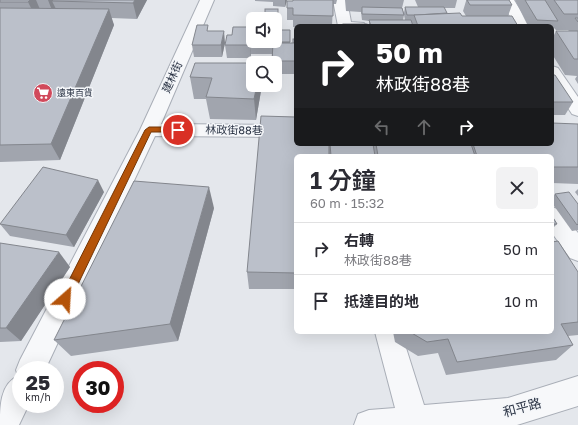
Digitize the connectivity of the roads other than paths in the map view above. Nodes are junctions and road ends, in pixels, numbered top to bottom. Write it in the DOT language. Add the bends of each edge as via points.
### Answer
graph roads {
  1 [pos="207,0"];
  2 [pos="340,0"];
  3 [pos="508,0"];
  4 [pos="345,24"];
  5 [pos="522,24"];
  6 [pos="554,74"];
  7 [pos="578,110"];
  8 [pos="149,130"];
  9 [pos="294,131"];
  10 [pos="554,219"];
  11 [pos="578,251"];
  12 [pos="389,334"];
  13 [pos="34,361"];
  14 [pos="578,391"];
  15 [pos="12,407"];
  16 [pos="414,420"];
  17 [pos="3,425"];
  18 [pos="369,425"];
  1 -- 8 [label="street, 建林街"];
  2 -- 4 [label="street"];
  3 -- 5 [label="street"];
  6 -- 7 [label="street"];
  8 -- 9 [label="street, 林政街88巷"];
  8 -- 13 [label="street, 建林街"];
  10 -- 11 [label="street"];
  12 -- 16 [label="street"];
  14 -- 16 [label="street, 和平路" via="508,413"];
  15 -- 17 [label="street"];
  16 -- 18 [label="street, 和平路"];
}
